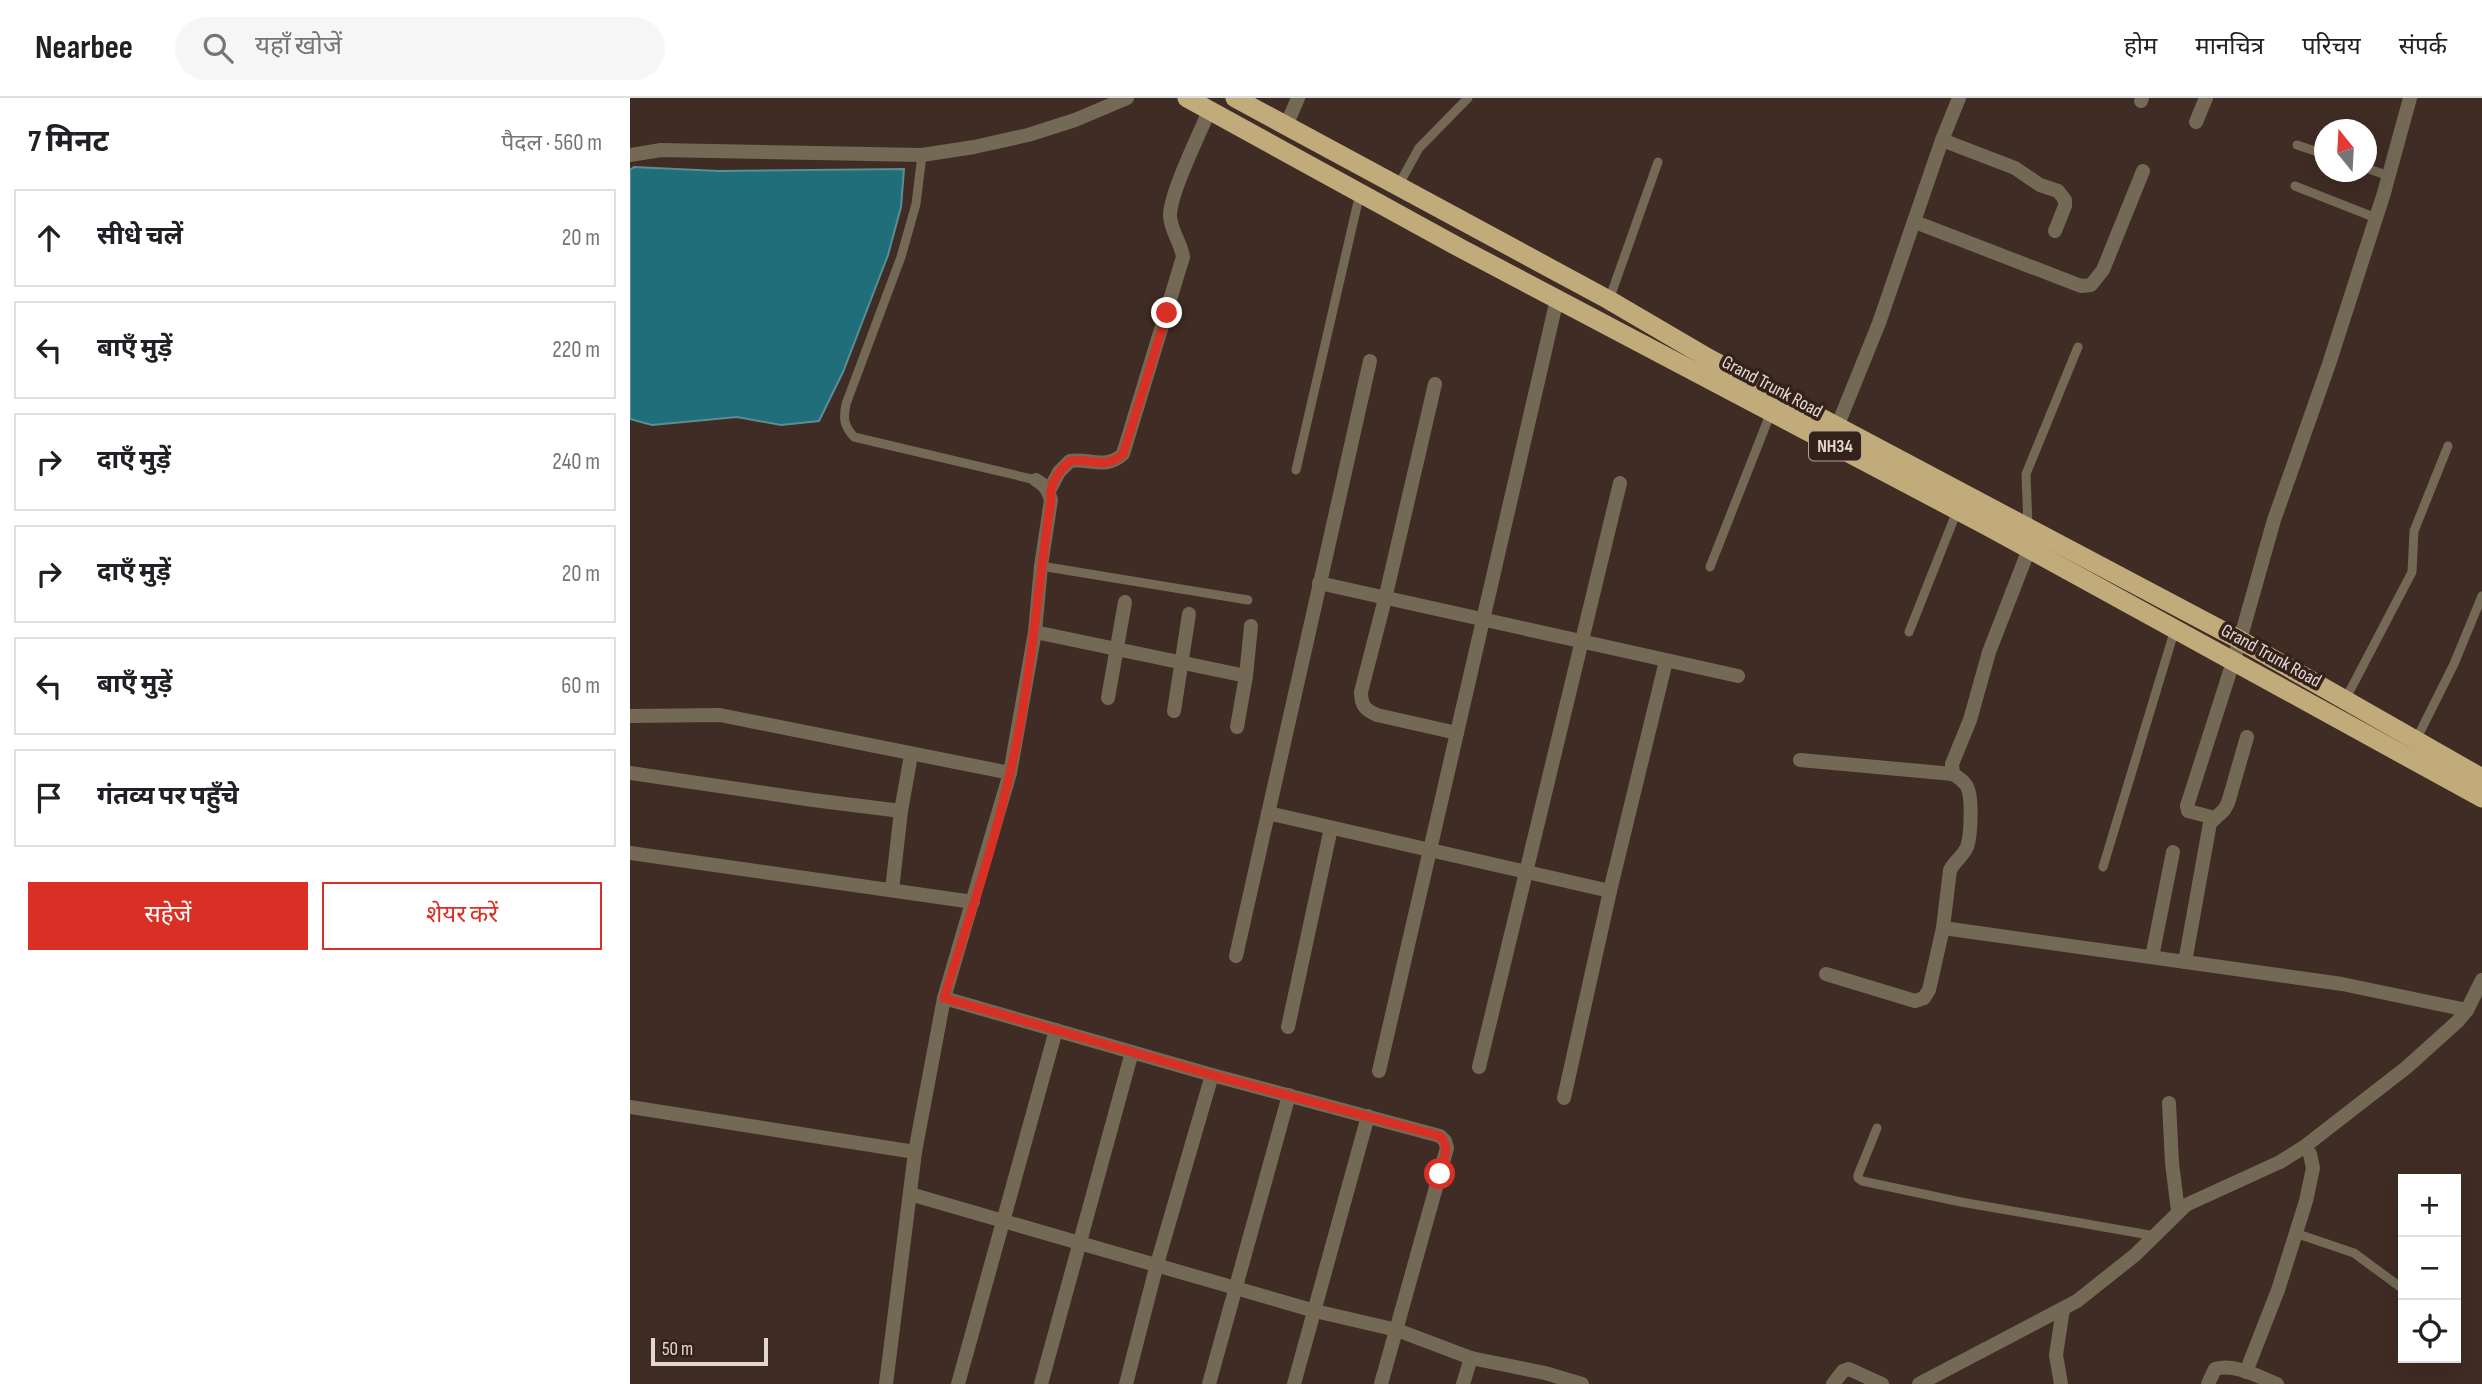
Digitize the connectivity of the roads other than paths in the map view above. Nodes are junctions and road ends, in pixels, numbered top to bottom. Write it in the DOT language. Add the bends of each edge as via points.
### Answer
graph roads {
  1 [pos="1127,98"];
  2 [pos="1187,98"];
  3 [pos="1235,98"];
  4 [pos="1298,98"];
  5 [pos="1468,98"];
  6 [pos="1959,98"];
  7 [pos="2206,98"];
  8 [pos="2406,100"];
  9 [pos="1209,111"];
  10 [pos="2196,122"];
  11 [pos="1286,126"];
  12 [pos="1942,140"];
  13 [pos="2297,145"];
  14 [pos="2314,151"];
  15 [pos="630,155"];
  16 [pos="922,155"];
  17 [pos="1658,162"];
  18 [pos="2143,171"];
  19 [pos="2377,172"];
  20 [pos="2389,176"];
  21 [pos="2295,186"];
  22 [pos="1397,187"];
  23 [pos="1360,193"];
  24 [pos="2376,218"];
  25 [pos="1915,222"];
  26 [pos="2055,231"];
  27 [pos="1557,299"];
  28 [pos="1609,300"];
  29 [pos="2078,347"];
  30 [pos="1370,361"];
  31 [pos="1435,384"];
  32 [pos="1771,412"];
  33 [pos="1837,427"];
  34 [pos="2448,446"];
  35 [pos="1296,470"];
  36 [pos="1036,480"];
  37 [pos="1620,484"];
  38 [pos="1049,491"];
  39 [pos="1957,511"];
  40 [pos="2028,528"];
  41 [pos="2029,549"];
  42 [pos="1041,566"];
  43 [pos="1710,567"];
  44 [pos="1319,583"];
  45 [pos="2482,596"];
  46 [pos="1385,599"];
  47 [pos="1248,600"];
  48 [pos="1125,602"];
  49 [pos="1189,614"];
  50 [pos="1483,621"];
  51 [pos="1251,626"];
  52 [pos="2175,629"];
  53 [pos="1035,632"];
  54 [pos="1909,632"];
  55 [pos="2240,640"];
  56 [pos="1583,643"];
  57 [pos="1116,648"];
  58 [pos="1666,661"];
  59 [pos="2233,661"];
  60 [pos="1181,662"];
  61 [pos="1246,676"];
  62 [pos="1738,676"];
  63 [pos="1108,698"];
  64 [pos="2345,700"];
  65 [pos="1174,712"];
  66 [pos="630,716"];
  67 [pos="1237,727"];
  68 [pos="1457,733"];
  69 [pos="2247,737"];
  70 [pos="2416,740"];
  71 [pos="911,755"];
  72 [pos="1800,760"];
  73 [pos="630,773"];
  74 [pos="1010,773"];
  75 [pos="1953,774"];
  76 [pos="2482,778"];
  77 [pos="2482,798"];
  78 [pos="901,811"];
  79 [pos="1268,813"];
  80 [pos="2215,818"];
  81 [pos="1331,828"];
  82 [pos="1429,850"];
  83 [pos="2173,852"];
  84 [pos="630,853"];
  85 [pos="2103,867"];
  86 [pos="1526,874"];
  87 [pos="892,890"];
  88 [pos="1610,891"];
  89 [pos="973,902"];
  90 [pos="1943,928"];
  91 [pos="1236,956"];
  92 [pos="2152,957"];
  93 [pos="2185,962"];
  94 [pos="1826,974"];
  95 [pos="2482,980"];
  96 [pos="944,998"];
  97 [pos="2467,1010"];
  98 [pos="1288,1027"];
  99 [pos="1056,1031"];
  100 [pos="1132,1052"];
  101 [pos="1479,1067"];
  102 [pos="1379,1071"];
  103 [pos="1212,1075"];
  104 [pos="1289,1095"];
  105 [pos="1564,1098"];
  106 [pos="2169,1103"];
  107 [pos="630,1107"];
  108 [pos="1367,1116"];
  109 [pos="1877,1128"];
  110 [pos="2304,1147"];
  111 [pos="915,1152"];
  112 [pos="910,1195"];
  113 [pos="2178,1211"];
  114 [pos="1003,1221"];
  115 [pos="2295,1233"];
  116 [pos="2155,1236"];
  117 [pos="1080,1245"];
  118 [pos="1157,1264"];
  119 [pos="2398,1285"];
  120 [pos="1237,1288"];
  121 [pos="2063,1310"];
  122 [pos="1315,1311"];
  123 [pos="1397,1330"];
  124 [pos="1471,1358"];
  125 [pos="2246,1372"];
  126 [pos="1298,1383"];
  127 [pos="886,1384"];
  128 [pos="958,1384"];
  129 [pos="1041,1384"];
  130 [pos="1126,1384"];
  131 [pos="1209,1384"];
  132 [pos="1381,1384"];
  133 [pos="1463,1384"];
  134 [pos="1582,1384"];
  135 [pos="1833,1384"];
  136 [pos="1882,1384"];
  137 [pos="1919,1384"];
  138 [pos="2061,1384"];
  139 [pos="2208,1384"];
  140 [pos="2277,1384"];
  1 -- 16 [label="street" via="1028,135"];
  2 -- 9 [label="highway, Grand Trunk Road / NH34"];
  3 -- 11 [label="highway, Grand Trunk Road / NH34"];
  4 -- 11 [label="street"];
  5 -- 22 [label="lane" via="1419,148"];
  6 -- 12 [label="street"];
  7 -- 10 [label="street"];
  8 -- 20 [label="street"];
  9 -- 23 [label="highway, Grand Trunk Road / NH34"];
  9 -- 38 [label="street" via="1172,201 1170,218 1183,257 1123,454 1104,464 1070,461"];
  11 -- 22 [label="highway, Grand Trunk Road / NH34"];
  12 -- 25 [label="street"];
  12 -- 26 [label="street" via="2015,168 2058,191 2065,206"];
  13 -- 14 [label="lane"];
  15 -- 16 [label="street" via="661,150"];
  16 -- 36 [label="lane" via="916,204 888,295 846,404 847,429 855,437"];
  17 -- 28 [label="lane"];
  18 -- 25 [label="street" via="2103,270 2091,285 2081,286"];
  19 -- 20 [label="lane"];
  20 -- 24 [label="street"];
  21 -- 24 [label="lane"];
  22 -- 28 [label="highway, Grand Trunk Road / NH34"];
  23 -- 27 [label="highway, Grand Trunk Road / NH34"];
  23 -- 35 [label="lane"];
  24 -- 55 [label="street" via="2274,520"];
  25 -- 33 [label="street"];
  27 -- 32 [label="highway, Grand Trunk Road / NH34"];
  27 -- 50 [label="street"];
  28 -- 33 [label="highway, Grand Trunk Road / NH34"];
  29 -- 40 [label="lane" via="2026,474"];
  30 -- 44 [label="street"];
  31 -- 46 [label="street"];
  32 -- 39 [label="highway, Grand Trunk Road / NH34"];
  32 -- 43 [label="lane"];
  33 -- 40 [label="highway, Grand Trunk Road / NH34"];
  34 -- 64 [label="lane" via="2414,531 2412,572"];
  36 -- 38 [label="street"];
  37 -- 56 [label="street"];
  38 -- 42 [label="street"];
  39 -- 41 [label="highway, Grand Trunk Road / NH34"];
  39 -- 54 [label="lane"];
  40 -- 55 [label="highway, Grand Trunk Road / NH34"];
  41 -- 52 [label="highway, Grand Trunk Road / NH34"];
  41 -- 75 [label="street" via="1989,652 1952,764"];
  42 -- 47 [label="lane"];
  42 -- 53 [label="street"];
  44 -- 46 [label="street"];
  44 -- 79 [label="street"];
  45 -- 70 [label="lane"];
  46 -- 50 [label="street"];
  46 -- 68 [label="street" via="1361,703 1377,715"];
  48 -- 57 [label="street"];
  49 -- 60 [label="street"];
  50 -- 56 [label="street"];
  50 -- 68 [label="street"];
  51 -- 61 [label="street"];
  52 -- 59 [label="highway, Grand Trunk Road / NH34"];
  52 -- 85 [label="lane"];
  53 -- 57 [label="street"];
  53 -- 74 [label="street"];
  55 -- 59 [label="street"];
  55 -- 64 [label="highway, Grand Trunk Road / NH34"];
  56 -- 58 [label="street"];
  56 -- 86 [label="street"];
  57 -- 60 [label="street"];
  57 -- 63 [label="street"];
  58 -- 62 [label="street"];
  58 -- 88 [label="street"];
  59 -- 77 [label="highway, Grand Trunk Road / NH34"];
  59 -- 80 [label="street" via="2187,806 2188,811"];
  60 -- 61 [label="street"];
  60 -- 65 [label="street"];
  61 -- 67 [label="street"];
  64 -- 70 [label="highway, Grand Trunk Road / NH34"];
  66 -- 71 [label="street" via="720,715"];
  68 -- 82 [label="street"];
  69 -- 80 [label="street" via="2228,803"];
  70 -- 76 [label="highway, Grand Trunk Road / NH34"];
  71 -- 74 [label="street"];
  71 -- 78 [label="street"];
  72 -- 75 [label="street"];
  73 -- 78 [label="street"];
  74 -- 89 [label="street"];
  75 -- 90 [label="street" via="1970,793 1969,835 1966,850 1950,870"];
  78 -- 87 [label="street"];
  79 -- 81 [label="street"];
  79 -- 91 [label="street"];
  80 -- 93 [label="street" via="2210,823"];
  81 -- 82 [label="street"];
  81 -- 98 [label="street"];
  82 -- 86 [label="street"];
  82 -- 102 [label="street"];
  83 -- 92 [label="street"];
  84 -- 87 [label="street"];
  86 -- 88 [label="street"];
  86 -- 101 [label="street"];
  87 -- 89 [label="street"];
  88 -- 105 [label="street"];
  89 -- 96 [label="street"];
  90 -- 92 [label="street"];
  90 -- 94 [label="street" via="1924,998 1915,1001"];
  92 -- 93 [label="street"];
  93 -- 97 [label="street" via="2342,984"];
  95 -- 97 [label="street"];
  96 -- 99 [label="street"];
  96 -- 111 [label="street"];
  97 -- 110 [label="street" via="2415,1060"];
  99 -- 100 [label="street"];
  99 -- 114 [label="street"];
  100 -- 103 [label="street"];
  100 -- 117 [label="street"];
  103 -- 104 [label="street"];
  103 -- 118 [label="street"];
  104 -- 108 [label="street"];
  104 -- 120 [label="street"];
  106 -- 113 [label="street"];
  107 -- 111 [label="street"];
  108 -- 122 [label="street"];
  108 -- 123 [label="street" via="1440,1136 1447,1148"];
  109 -- 116 [label="lane" via="1858,1175 1862,1181"];
  110 -- 113 [label="street"];
  110 -- 115 [label="street" via="2312,1168"];
  111 -- 112 [label="street"];
  112 -- 114 [label="street"];
  112 -- 127 [label="street"];
  113 -- 116 [label="street"];
  114 -- 117 [label="street"];
  114 -- 128 [label="street"];
  115 -- 119 [label="lane" via="2354,1253"];
  115 -- 125 [label="street"];
  116 -- 121 [label="street"];
  117 -- 118 [label="street"];
  117 -- 129 [label="street"];
  118 -- 120 [label="street"];
  118 -- 130 [label="street"];
  120 -- 122 [label="street"];
  120 -- 131 [label="street"];
  121 -- 137 [label="street"];
  121 -- 138 [label="street" via="2056,1355"];
  122 -- 123 [label="street"];
  122 -- 126 [label="street"];
  123 -- 124 [label="street"];
  123 -- 132 [label="street"];
  124 -- 133 [label="street"];
  124 -- 134 [label="street"];
  125 -- 139 [label="street" via="2223,1366 2215,1369"];
  125 -- 140 [label="street"];
  135 -- 136 [label="street" via="1849,1369"];
}
